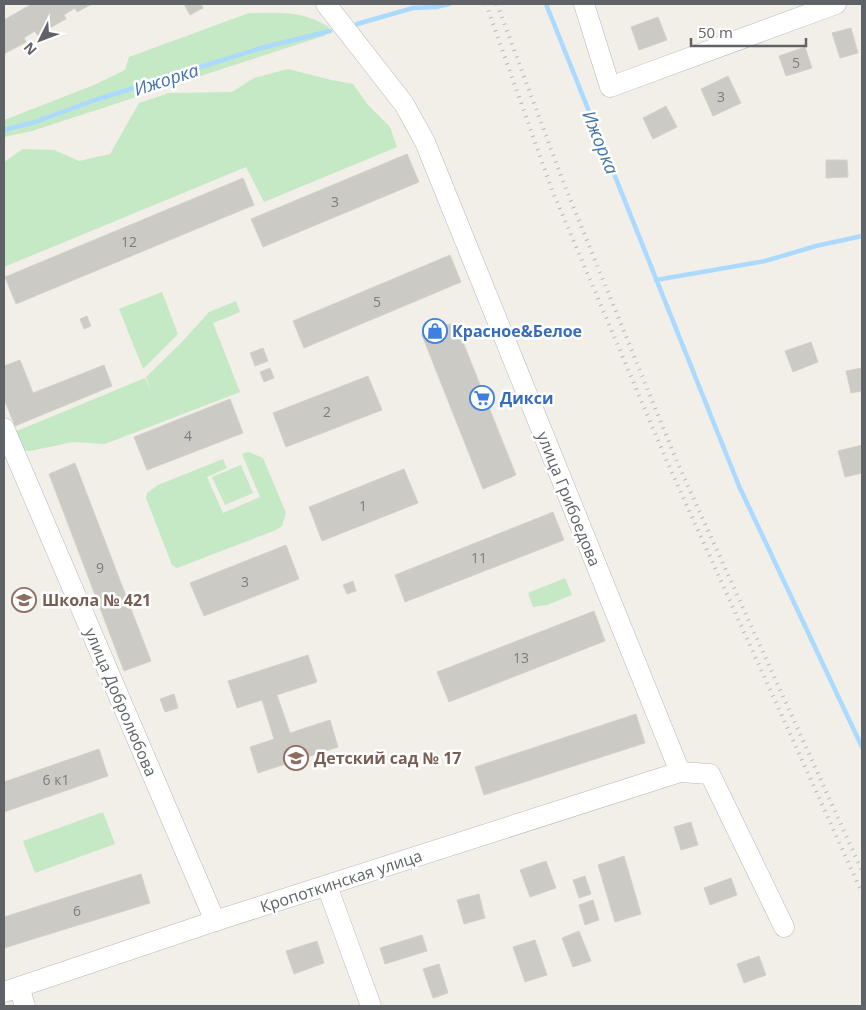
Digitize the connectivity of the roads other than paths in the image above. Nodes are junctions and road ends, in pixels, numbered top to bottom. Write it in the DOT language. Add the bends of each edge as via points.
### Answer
graph roads {
  1 [pos="326,4"];
  2 [pos="584,4"];
  3 [pos="836,4"];
  4 [pos="4,428"];
  5 [pos="680,772"];
  6 [pos="328,886"];
  7 [pos="215,921"];
  8 [pos="784,927"];
  9 [pos="11,990"];
  10 [pos="26,1006"];
  11 [pos="372,1006"];
  1 -- 5 [label="street, улица Грибоедова" via="404,104 425,142"];
  2 -- 3 [label="street" via="610,87"];
  4 -- 7 [label="street, улица Добролюбова"];
  5 -- 6 [label="street, Кропоткинская улица"];
  5 -- 8 [label="street" via="710,774"];
  6 -- 7 [label="street, Кропоткинская улица"];
  6 -- 11 [label="street"];
  7 -- 9 [label="street, Кропоткинская улица"];
  9 -- 10 [label="street"];
}
